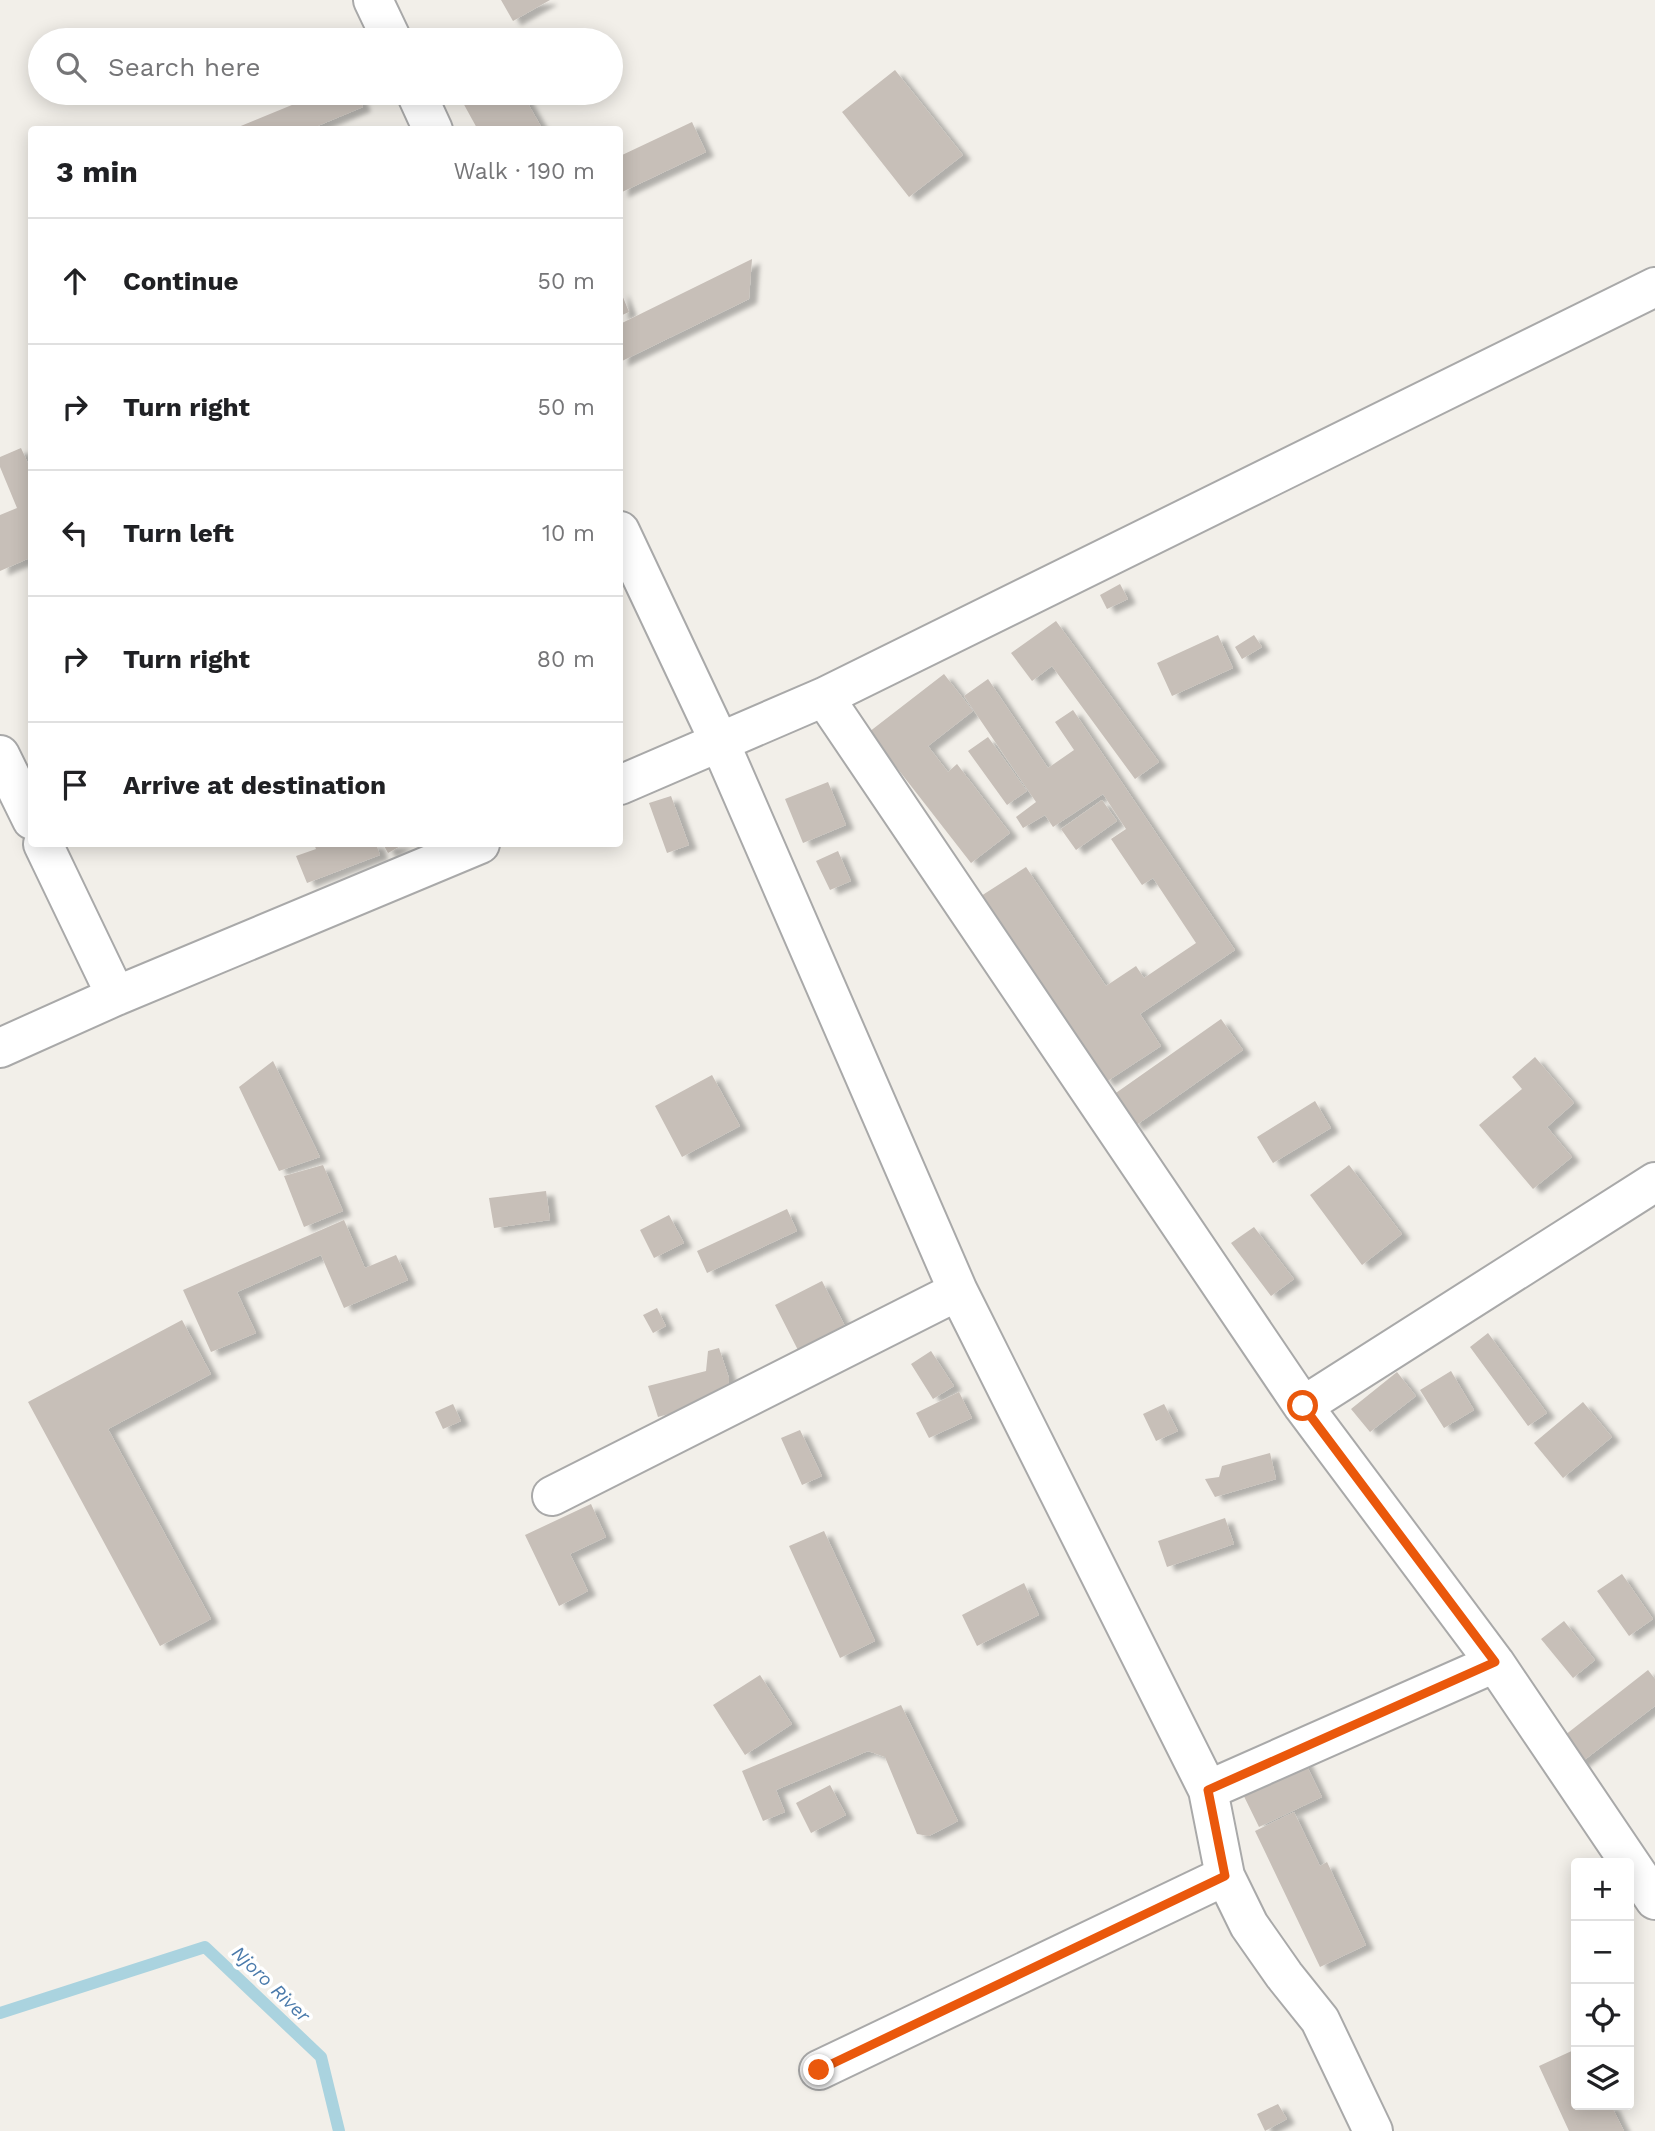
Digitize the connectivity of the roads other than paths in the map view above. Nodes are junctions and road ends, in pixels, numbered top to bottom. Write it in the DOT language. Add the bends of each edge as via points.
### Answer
graph roads {
  1 [pos="373,0"];
  2 [pos="386,28"];
  3 [pos="422,105"];
  4 [pos="431,126"];
  5 [pos="1655,287"];
  6 [pos="623,537"];
  7 [pos="824,697"];
  8 [pos="720,743"];
  9 [pos="0,755"];
  10 [pos="623,784"];
  11 [pos="28,812"];
  12 [pos="44,847"];
  13 [pos="473,847"];
  14 [pos="116,996"];
  15 [pos="0,1048"];
  16 [pos="1655,1182"];
  17 [pos="958,1291"];
  18 [pos="1303,1406"];
  19 [pos="552,1496"];
  20 [pos="1495,1662"];
  21 [pos="1208,1790"];
  22 [pos="1225,1876"];
  23 [pos="1655,1900"];
  24 [pos="819,2070"];
  25 [pos="1373,2131"];
  1 -- 2 [label="street"];
  3 -- 4 [label="street"];
  5 -- 7 [label="street"];
  6 -- 8 [label="street"];
  7 -- 8 [label="street"];
  7 -- 18 [label="street"];
  8 -- 10 [label="street"];
  8 -- 17 [label="street"];
  9 -- 11 [label="street"];
  12 -- 14 [label="street"];
  13 -- 14 [label="street"];
  14 -- 15 [label="street"];
  16 -- 18 [label="street"];
  17 -- 19 [label="street"];
  17 -- 21 [label="street"];
  18 -- 20 [label="street"];
  20 -- 21 [label="street"];
  20 -- 23 [label="street"];
  21 -- 22 [label="street"];
  22 -- 24 [label="street"];
  22 -- 25 [label="street" via="1249,1925 1320,2020"];
}
